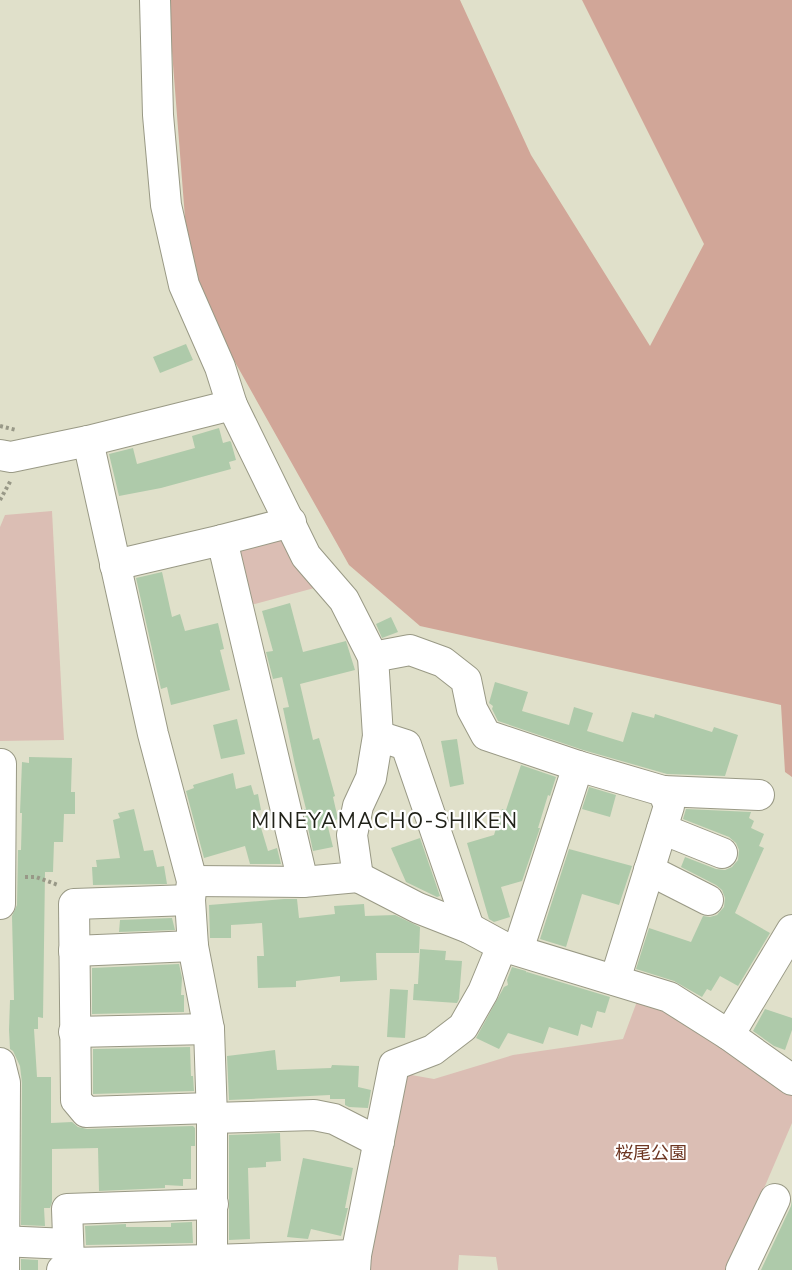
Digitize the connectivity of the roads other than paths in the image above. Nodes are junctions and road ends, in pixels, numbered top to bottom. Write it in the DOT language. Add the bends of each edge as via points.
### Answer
graph roads {
  1 [pos="155,0"];
  2 [pos="232,405"];
  3 [pos="88,441"];
  4 [pos="0,455"];
  5 [pos="291,522"];
  6 [pos="222,540"];
  7 [pos="115,565"];
  8 [pos="373,657"];
  9 [pos="378,736"];
  10 [pos="1,764"];
  11 [pos="578,766"];
  12 [pos="663,791"];
  13 [pos="759,795"];
  14 [pos="662,829"];
  15 [pos="722,853"];
  16 [pos="0,862"];
  17 [pos="649,870"];
  18 [pos="0,876"];
  19 [pos="358,877"];
  20 [pos="303,882"];
  21 [pos="191,891"];
  22 [pos="708,900"];
  23 [pos="0,904"];
  24 [pos="469,928"];
  25 [pos="792,930"];
  26 [pos="193,946"];
  27 [pos="510,948"];
  28 [pos="75,951"];
  29 [pos="615,980"];
  30 [pos="209,1029"];
  31 [pos="74,1032"];
  32 [pos="729,1035"];
  33 [pos="0,1063"];
  34 [pos="792,1080"];
  35 [pos="212,1113"];
  36 [pos="379,1142"];
  37 [pos="775,1199"];
  38 [pos="213,1204"];
  39 [pos="3,1251"];
  40 [pos="66,1259"];
  41 [pos="356,1262"];
  42 [pos="268,1264"];
  43 [pos="212,1265"];
  44 [pos="741,1270"];
  1 -- 2 [label="street" via="165,205 184,285"];
  2 -- 3 [label="street"];
  2 -- 5 [label="street"];
  3 -- 4 [label="street" via="11,457"];
  3 -- 7 [label="street"];
  5 -- 6 [label="street"];
  5 -- 8 [label="street" via="306,556 344,600"];
  6 -- 7 [label="street"];
  6 -- 20 [label="street"];
  7 -- 21 [label="street"];
  8 -- 9 [label="street"];
  8 -- 11 [label="street" via="410,650 443,662 466,680 472,709 486,735"];
  9 -- 19 [label="street" via="371,778 358,806 352,835"];
  9 -- 24 [label="street" via="406,745"];
  10 -- 16 [label="street"];
  11 -- 12 [label="street"];
  11 -- 27 [label="street"];
  12 -- 13 [label="street"];
  12 -- 14 [label="street" via="669,806"];
  14 -- 15 [label="street"];
  14 -- 17 [label="street"];
  16 -- 18 [label="street"];
  17 -- 22 [label="street"];
  17 -- 29 [label="street"];
  18 -- 23 [label="street"];
  19 -- 20 [label="street"];
  19 -- 24 [label="street" via="418,908"];
  20 -- 21 [label="street"];
  21 -- 26 [label="street"];
  21 -- 28 [label="street" via="74,904"];
  24 -- 27 [label="street"];
  25 -- 32 [label="street"];
  26 -- 28 [label="street"];
  26 -- 30 [label="street"];
  27 -- 29 [label="street"];
  27 -- 36 [label="street" via="463,1027 433,1050 394,1065"];
  28 -- 31 [label="street"];
  29 -- 32 [label="street" via="669,997"];
  30 -- 31 [label="street"];
  30 -- 35 [label="street"];
  31 -- 35 [label="street" via="76,1100 86,1112"];
  32 -- 34 [label="street"];
  33 -- 39 [label="street" via="5,1083"];
  35 -- 36 [label="street" via="314,1115 334,1119"];
  35 -- 38 [label="street"];
  36 -- 41 [label="street"];
  37 -- 44 [label="street"];
  38 -- 40 [label="street" via="67,1209"];
  38 -- 43 [label="street"];
  39 -- 40 [label="street"];
  40 -- 43 [label="street"];
  41 -- 42 [label="street"];
  42 -- 43 [label="street"];
}
